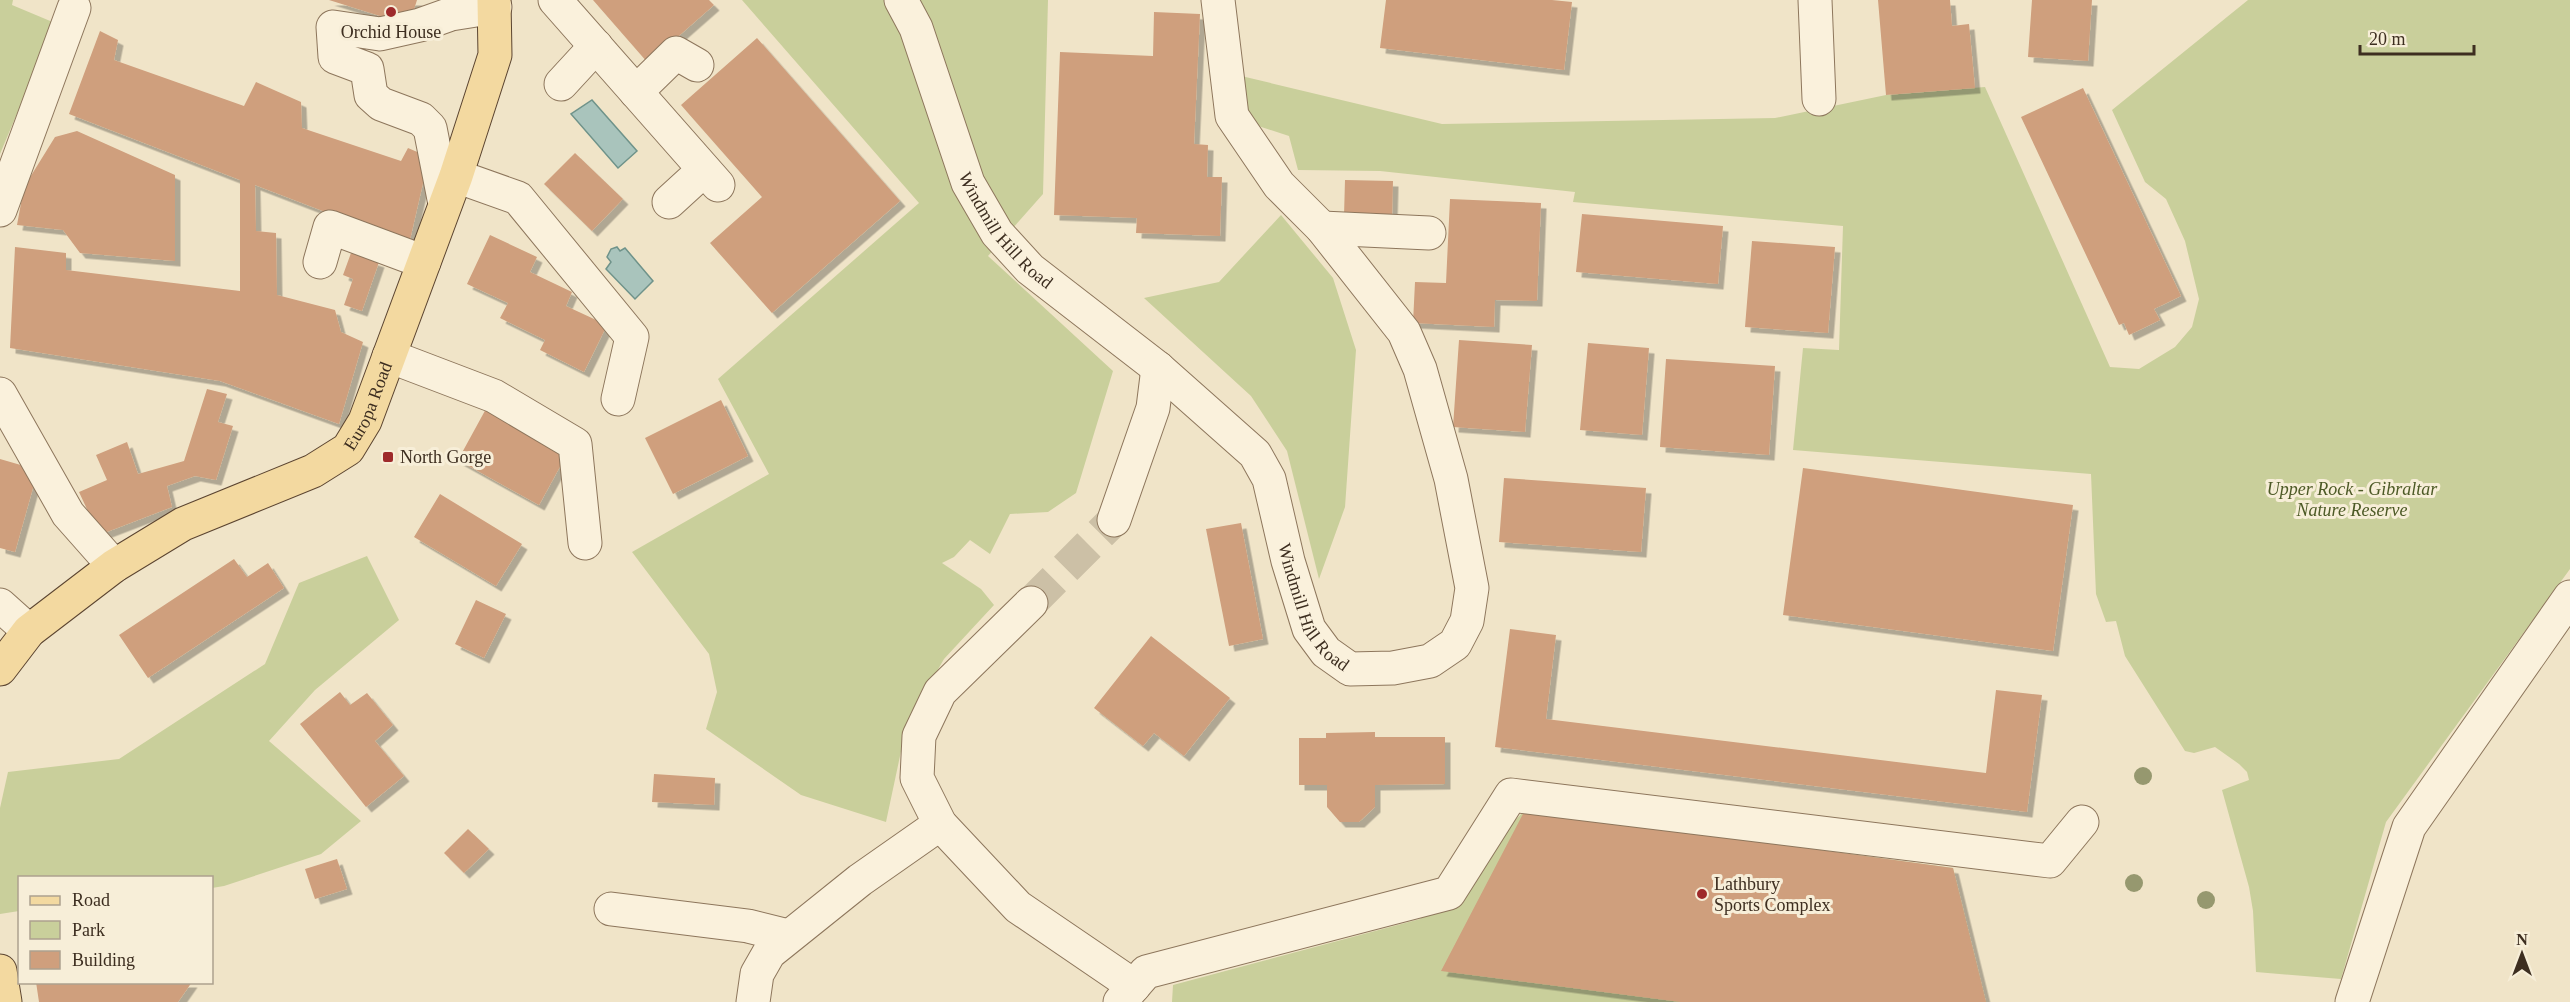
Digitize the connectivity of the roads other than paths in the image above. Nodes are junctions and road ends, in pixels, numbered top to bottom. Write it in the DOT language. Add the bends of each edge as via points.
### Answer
graph roads {
  1 [pos="555,0"];
  2 [pos="901,0"];
  3 [pos="1218,0"];
  4 [pos="1815,0"];
  5 [pos="495,3"];
  6 [pos="74,8"];
  7 [pos="596,46"];
  8 [pos="697,65"];
  9 [pos="561,84"];
  10 [pos="636,92"];
  11 [pos="1819,99"];
  12 [pos="450,190"];
  13 [pos="669,202"];
  14 [pos="0,210"];
  15 [pos="1322,228"];
  16 [pos="1429,233"];
  17 [pos="320,262"];
  18 [pos="424,262"];
  19 [pos="389,356"];
  20 [pos="1158,368"];
  21 [pos="0,394"];
  22 [pos="618,399"];
  23 [pos="1114,520"];
  24 [pos="585,543"];
  25 [pos="114,566"];
  26 [pos="2570,597"];
  27 [pos="1031,603"];
  28 [pos="0,604"];
  29 [pos="29,631"];
  30 [pos="0,669"];
  31 [pos="2082,822"];
  32 [pos="940,824"];
  33 [pos="611,909"];
  34 [pos="788,936"];
  35 [pos="0,971"];
  36 [pos="1127,994"];
  37 [pos="5,1002"];
  38 [pos="753,1002"];
  39 [pos="2352,1002"];
  1 -- 7 [label="street"];
  2 -- 20 [label="street, Windmill Hill Road" via="916,28 968,183 997,233 1030,269"];
  3 -- 15 [label="street, Windmill Hill Road" via="1232,116 1279,185"];
  4 -- 11 [label="street"];
  5 -- 12 [label="main road, Europa Road" via="495,55"];
  5 -- 12 [label="street" via="380,34 333,27 334,57 367,69 371,95 381,104 421,119 430,128"];
  6 -- 14 [label="street"];
  7 -- 9 [label="street"];
  7 -- 10 [label="street"];
  8 -- 10 [label="street" via="676,53"];
  10 -- 13 [label="street" via="711,178"];
  12 -- 18 [label="main road, Europa Road"];
  12 -- 22 [label="street" via="518,198 632,337"];
  15 -- 16 [label="street"];
  15 -- 20 [label="street, Windmill Hill Road" via="1404,332 1420,369 1451,479 1472,588 1467,621 1455,644 1430,661 1393,668 1350,669 1326,652 1309,628 1269,479 1255,454"];
  17 -- 18 [label="street" via="330,227"];
  18 -- 19 [label="main road, Europa Road"];
  19 -- 24 [label="street" via="494,396 575,444"];
  19 -- 25 [label="main road, Europa Road" via="365,421 348,448 313,471 183,524"];
  20 -- 23 [label="street" via="1153,408"];
  21 -- 25 [label="street" via="68,514"];
  25 -- 29 [label="main road, Europa Road"];
  26 -- 39 [label="street" via="2409,827"];
  27 -- 32 [label="street" via="940,692 919,736 917,778"];
  28 -- 29 [label="street"];
  29 -- 30 [label="main road, Europa Road"];
  31 -- 36 [label="street" via="2050,861 1511,795 1449,893 1146,972"];
  32 -- 34 [label="street"];
  32 -- 36 [label="street" via="1018,907"];
  33 -- 34 [label="street" via="748,926"];
  34 -- 38 [label="street" via="759,968"];
  35 -- 37 [label="main road"];
}
